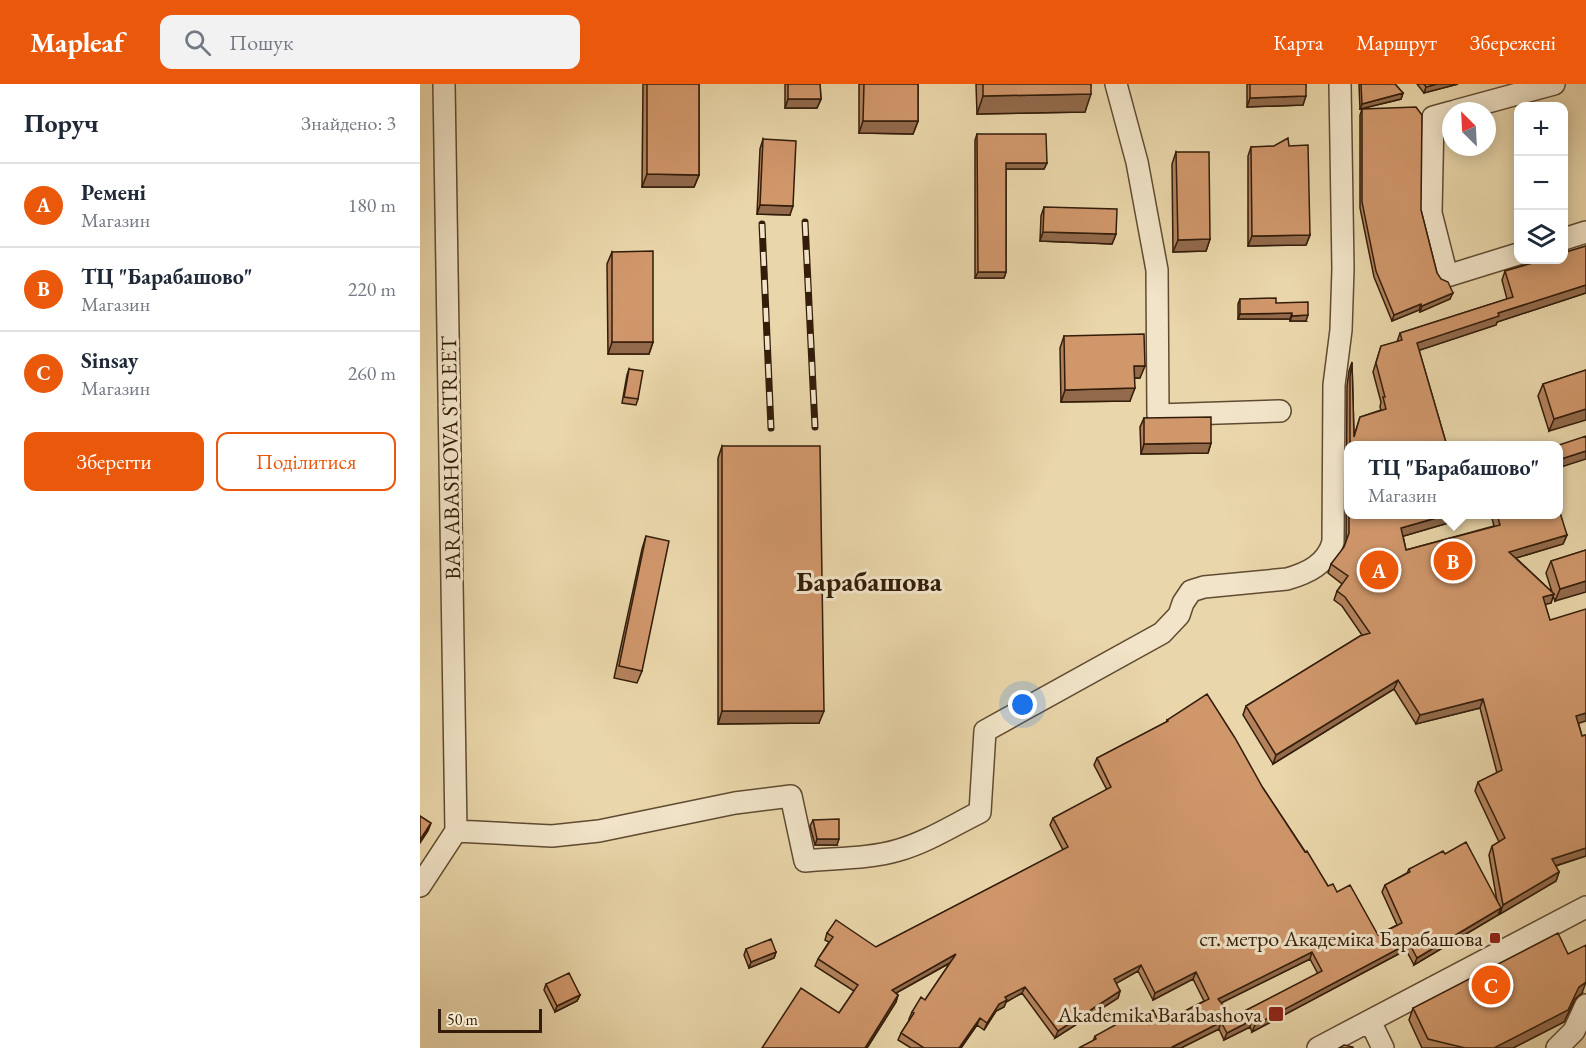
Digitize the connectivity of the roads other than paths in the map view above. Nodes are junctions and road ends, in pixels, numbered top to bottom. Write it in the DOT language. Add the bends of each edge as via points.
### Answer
graph roads {
  1 [pos="444,84"];
  2 [pos="1116,84"];
  3 [pos="1340,84"];
  4 [pos="1554,84"];
  5 [pos="1489,102"];
  6 [pos="1442,115"];
  7 [pos="1586,232"];
  8 [pos="1568,237"];
  9 [pos="1514,255"];
  10 [pos="1280,411"];
  11 [pos="456,831"];
  12 [pos="420,886"];
  13 [pos="1586,908"];
  14 [pos="1586,1005"];
  15 [pos="1370,1021"];
  16 [pos="1318,1048"];
  17 [pos="1383,1048"];
  18 [pos="1557,1048"];
  1 -- 11 [label="street, BARABASHOVA STREET"];
  2 -- 10 [label="street" via="1137,162 1157,270 1158,415"];
  3 -- 11 [label="street" via="1343,269 1334,384 1334,527 1331,549 1320,564 1287,579 1191,591 1179,615 1162,633 985,731 980,812 898,850 806,861 791,796 552,836"];
  4 -- 5 [label="street"];
  6 -- 9 [label="street" via="1433,117 1431,213 1447,276"];
  7 -- 8 [label="street"];
  11 -- 12 [label="street"];
  13 -- 15 [label="street"];
  14 -- 18 [label="street" via="1574,1031"];
  15 -- 16 [label="street"];
  15 -- 17 [label="street"];
}
